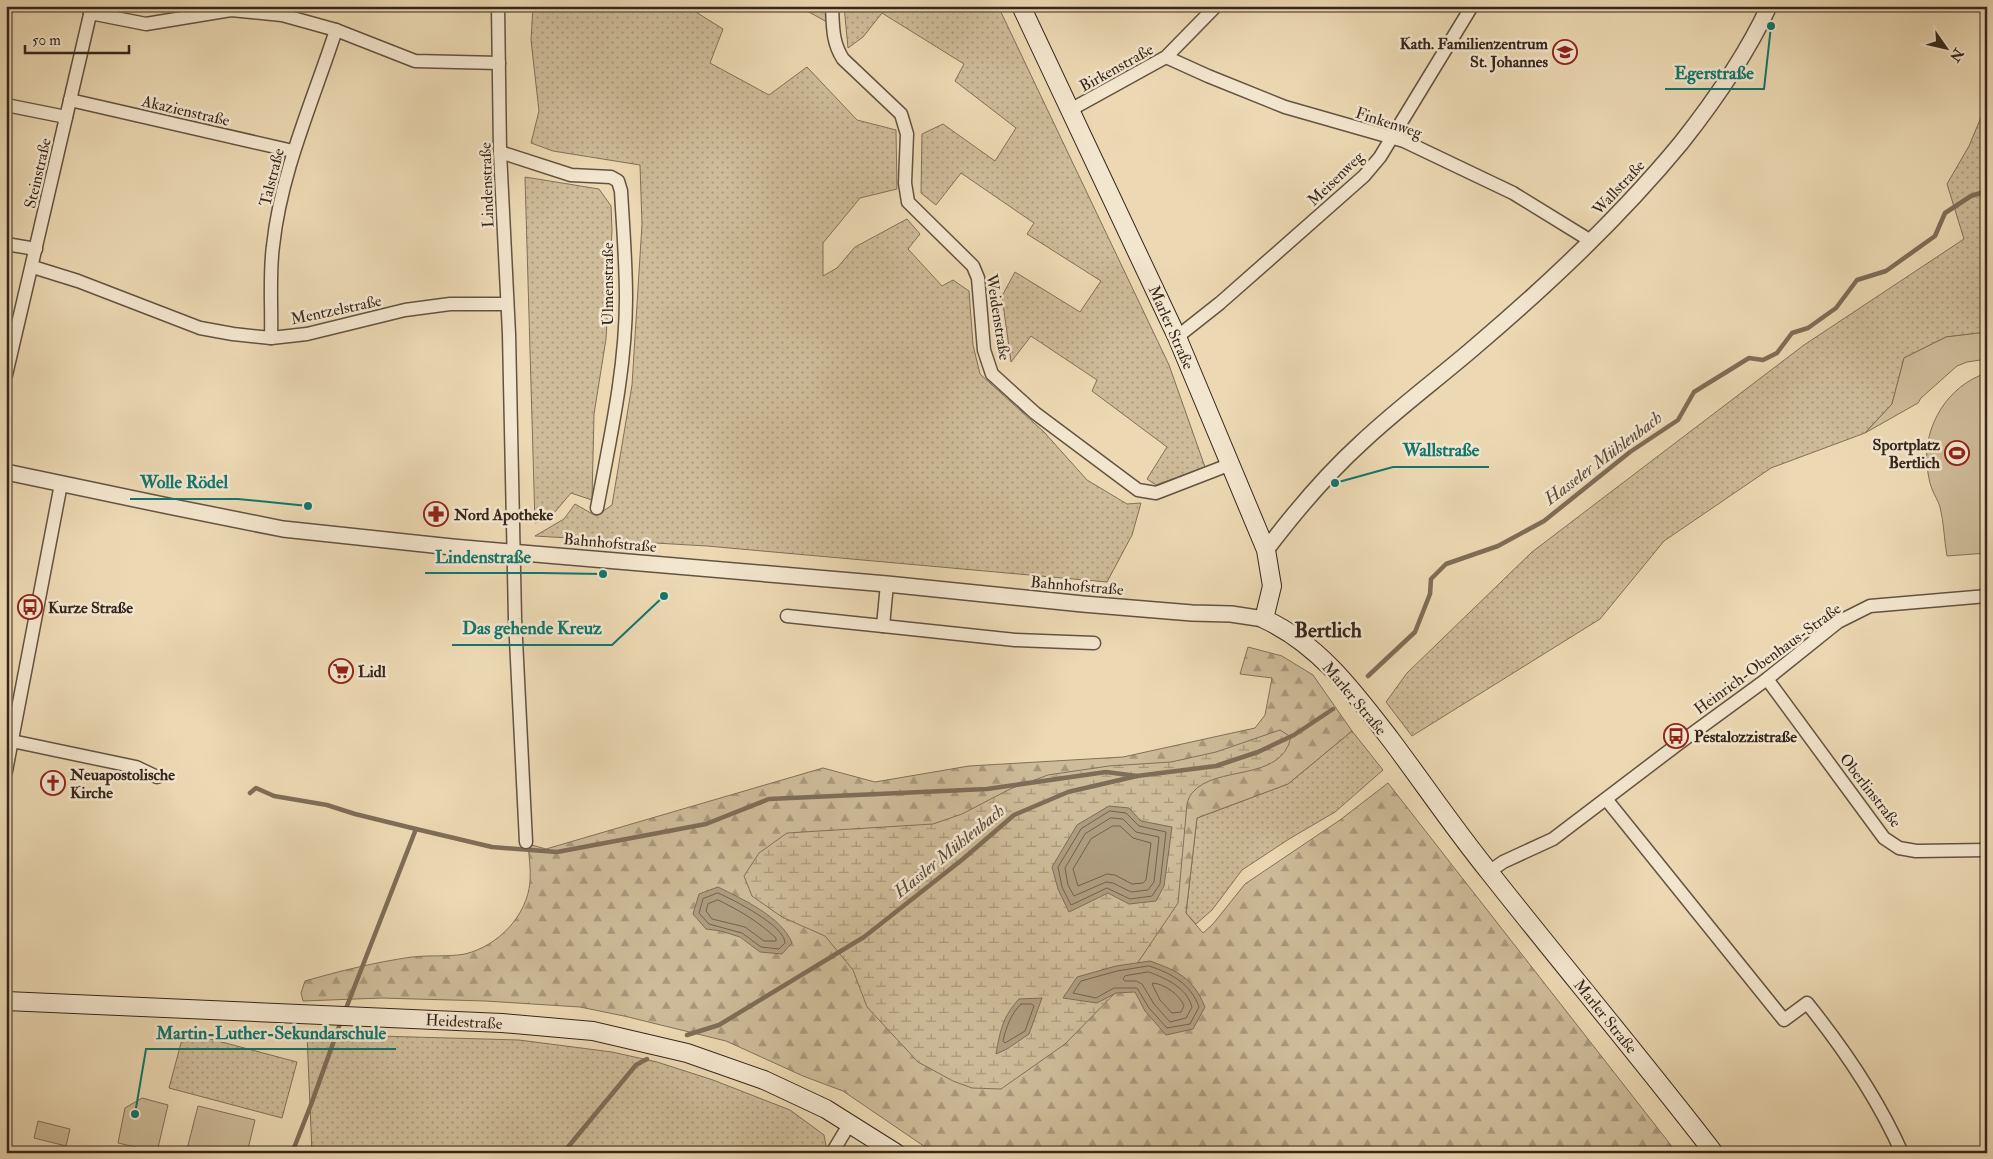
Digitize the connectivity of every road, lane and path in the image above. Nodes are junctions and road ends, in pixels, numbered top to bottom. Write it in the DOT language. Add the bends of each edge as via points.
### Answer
graph roads {
  1 [pos="498,6"];
  2 [pos="832,6"];
  3 [pos="1021,6"];
  4 [pos="1216,6"];
  5 [pos="1472,6"];
  6 [pos="1769,6"];
  7 [pos="91,10"];
  8 [pos="336,30"];
  9 [pos="1166,57"];
  10 [pos="498,63"];
  11 [pos="70,100"];
  12 [pos="6,105"];
  13 [pos="1070,110"];
  14 [pos="66,117"];
  15 [pos="1392,139"];
  16 [pos="293,151"];
  17 [pos="500,152"];
  18 [pos="1591,241"];
  19 [pos="6,244"];
  20 [pos="36,249"];
  21 [pos="32,267"];
  22 [pos="507,304"];
  23 [pos="1177,337"];
  24 [pos="271,338"];
  25 [pos="6,375"];
  26 [pos="1231,464"];
  27 [pos="6,472"];
  28 [pos="61,484"];
  29 [pos="597,508"];
  30 [pos="1266,550"];
  31 [pos="514,552"];
  32 [pos="887,584"];
  33 [pos="1987,596"];
  34 [pos="787,616"];
  35 [pos="1264,619"];
  36 [pos="883,626"];
  37 [pos="1094,644"];
  38 [pos="1767,679"];
  39 [pos="12,742"];
  40 [pos="6,771"];
  41 [pos="157,777"];
  42 [pos="1606,799"];
  43 [pos="526,842"];
  44 [pos="1987,850"];
  45 [pos="1489,872"];
  46 [pos="6,1001"];
  47 [pos="850,1123"];
  48 [pos="832,1153"];
  49 [pos="896,1153"];
  50 [pos="1714,1153"];
  51 [pos="1902,1153"];
  1 -- 10 [label="street, Lindenstraße"];
  2 -- 26 [label="street, Weidenstraße" via="833,38 844,59 901,114 907,134 905,175 908,202 976,272 984,350 992,374 1035,413 1138,490 1156,492"];
  3 -- 13 [label="main road, Marler Straße"];
  4 -- 9 [label="street, Birkenstraße"];
  5 -- 15 [label="street, Meisenweg"];
  6 -- 18 [label="street, Wallstraße" via="1746,52 1708,109 1629,204"];
  7 -- 8 [label="street" via="146,24 231,10 282,15"];
  7 -- 11 [label="street, Steinstraße"];
  8 -- 10 [label="street" via="415,61"];
  8 -- 16 [label="street, Talstraße"];
  9 -- 13 [label="street, Birkenstraße"];
  9 -- 15 [label="street, Finkenweg" via="1285,107"];
  10 -- 17 [label="street, Lindenstraße"];
  11 -- 14 [label="street, Steinstraße"];
  11 -- 16 [label="street, Akazienstraße"];
  12 -- 14 [label="street"];
  13 -- 23 [label="main road, Marler Straße"];
  14 -- 20 [label="street, Steinstraße"];
  15 -- 18 [label="street, Finkenweg" via="1404,141 1513,193"];
  15 -- 23 [label="street, Meisenweg" via="1357,182"];
  16 -- 24 [label="street, Talstraße" via="273,247"];
  17 -- 22 [label="street, Lindenstraße"];
  17 -- 29 [label="street, Ulmenstraße" via="571,174 611,177 618,181 622,191 626,298 623,350"];
  18 -- 30 [label="street, Wallstraße" via="1478,344 1362,442"];
  19 -- 20 [label="street"];
  20 -- 21 [label="street, Steinstraße"];
  21 -- 24 [label="street, Mentzelstraße" via="78,281 200,328"];
  21 -- 25 [label="street, Steinstraße"];
  22 -- 24 [label="street, Mentzelstraße" via="450,304 405,310 307,334"];
  22 -- 31 [label="street, Lindenstraße"];
  23 -- 26 [label="main road, Marler Straße"];
  26 -- 30 [label="main road, Marler Straße"];
  27 -- 28 [label="street, Bahnhofstraße"];
  28 -- 31 [label="street, Bahnhofstraße" via="290,530"];
  28 -- 39 [label="street"];
  30 -- 35 [label="main road, Marler Straße" via="1272,586"];
  31 -- 32 [label="street, Bahnhofstraße"];
  31 -- 43 [label="street, Lindenstraße"];
  32 -- 35 [label="street, Bahnhofstraße"];
  32 -- 36 [label="street"];
  33 -- 38 [label="street, Heinrich-Obenhaus-Straße" via="1870,606 1838,622"];
  34 -- 36 [label="street"];
  35 -- 45 [label="main road, Marler Straße" via="1293,635 1339,675"];
  36 -- 37 [label="street" via="1015,640"];
  38 -- 42 [label="street, Heinrich-Obenhaus-Straße"];
  38 -- 44 [label="street, Oberlinstraße" via="1884,838 1899,848 1916,851"];
  39 -- 40 [label="street"];
  39 -- 41 [label="street" via="136,767"];
  42 -- 45 [label="street, Heinrich-Obenhaus-Straße" via="1553,839"];
  42 -- 51 [label="street" via="1784,1020 1807,1003 1866,1085"];
  45 -- 50 [label="main road, Marler Straße"];
  46 -- 47 [label="main road, Heidestraße" via="510,1023 593,1031 687,1053 764,1080"];
  47 -- 48 [label="street"];
  47 -- 49 [label="main road, Heidestraße"];
}
